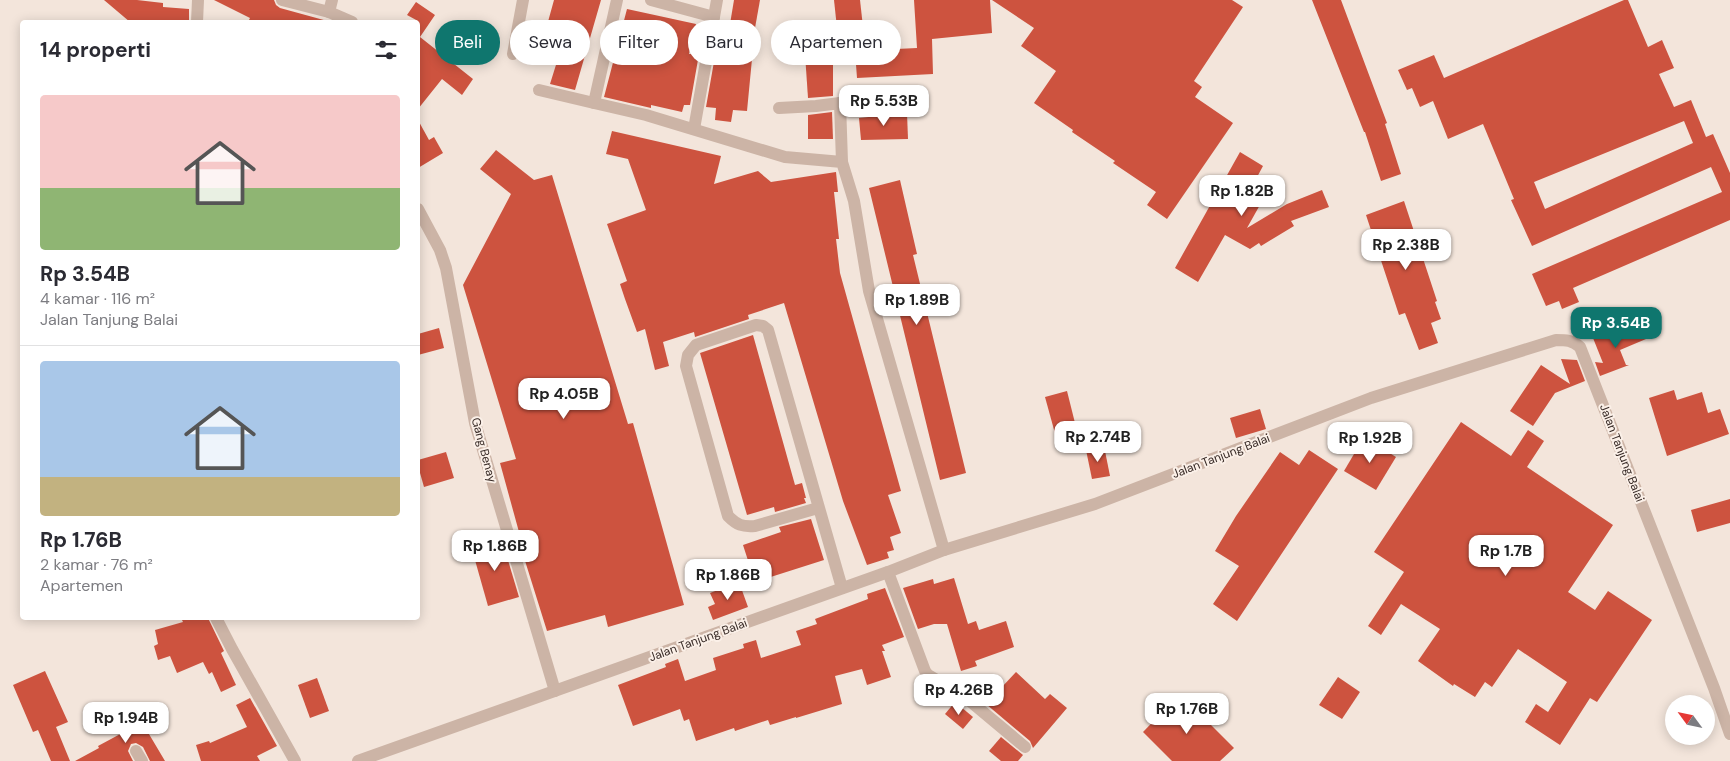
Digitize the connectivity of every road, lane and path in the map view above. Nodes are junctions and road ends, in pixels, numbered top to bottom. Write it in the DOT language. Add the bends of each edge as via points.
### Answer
graph roads {
  1 [pos="198,0"];
  2 [pos="282,0"];
  3 [pos="523,0"];
  4 [pos="617,0"];
  5 [pos="651,0"];
  6 [pos="717,0"];
  7 [pos="330,6"];
  8 [pos="714,17"];
  9 [pos="196,20"];
  10 [pos="349,20"];
  11 [pos="519,20"];
  12 [pos="539,90"];
  13 [pos="898,97"];
  14 [pos="594,103"];
  15 [pos="840,103"];
  16 [pos="779,108"];
  17 [pos="694,129"];
  18 [pos="842,162"];
  19 [pos="420,213"];
  20 [pos="818,508"];
  21 [pos="944,550"];
  22 [pos="888,572"];
  23 [pos="842,588"];
  24 [pos="217,620"];
  25 [pos="555,691"];
  26 [pos="1730,734"];
  27 [pos="1025,747"];
  28 [pos="295,761"];
  29 [pos="358,761"];
  1 -- 9 [label="street"];
  2 -- 7 [label="street"];
  3 -- 11 [label="street"];
  4 -- 14 [label="street"];
  5 -- 8 [label="street"];
  6 -- 8 [label="street"];
  7 -- 10 [label="street"];
  8 -- 17 [label="street"];
  12 -- 14 [label="street"];
  13 -- 15 [label="street"];
  14 -- 17 [label="street"];
  15 -- 16 [label="street"];
  15 -- 18 [label="street"];
  17 -- 18 [label="street" via="785,157"];
  18 -- 21 [label="street" via="854,201 869,291"];
  19 -- 25 [label="street, Gang Benay" via="446,268 475,422"];
  20 -- 20 [label="street" via="768,330 756,325 696,345 688,355 686,366 728,516 744,527"];
  20 -- 23 [label="street"];
  21 -- 22 [label="street, Jalan Tanjung Balai"];
  21 -- 26 [label="street, Jalan Tanjung Balai" via="1095,504 1371,398 1556,340 1568,340 1580,347"];
  22 -- 23 [label="street, Jalan Tanjung Balai"];
  22 -- 27 [label="street" via="928,675 965,697"];
  23 -- 25 [label="street, Jalan Tanjung Balai"];
  24 -- 28 [label="street"];
  25 -- 29 [label="street, Jalan Tanjung Balai"];
}
